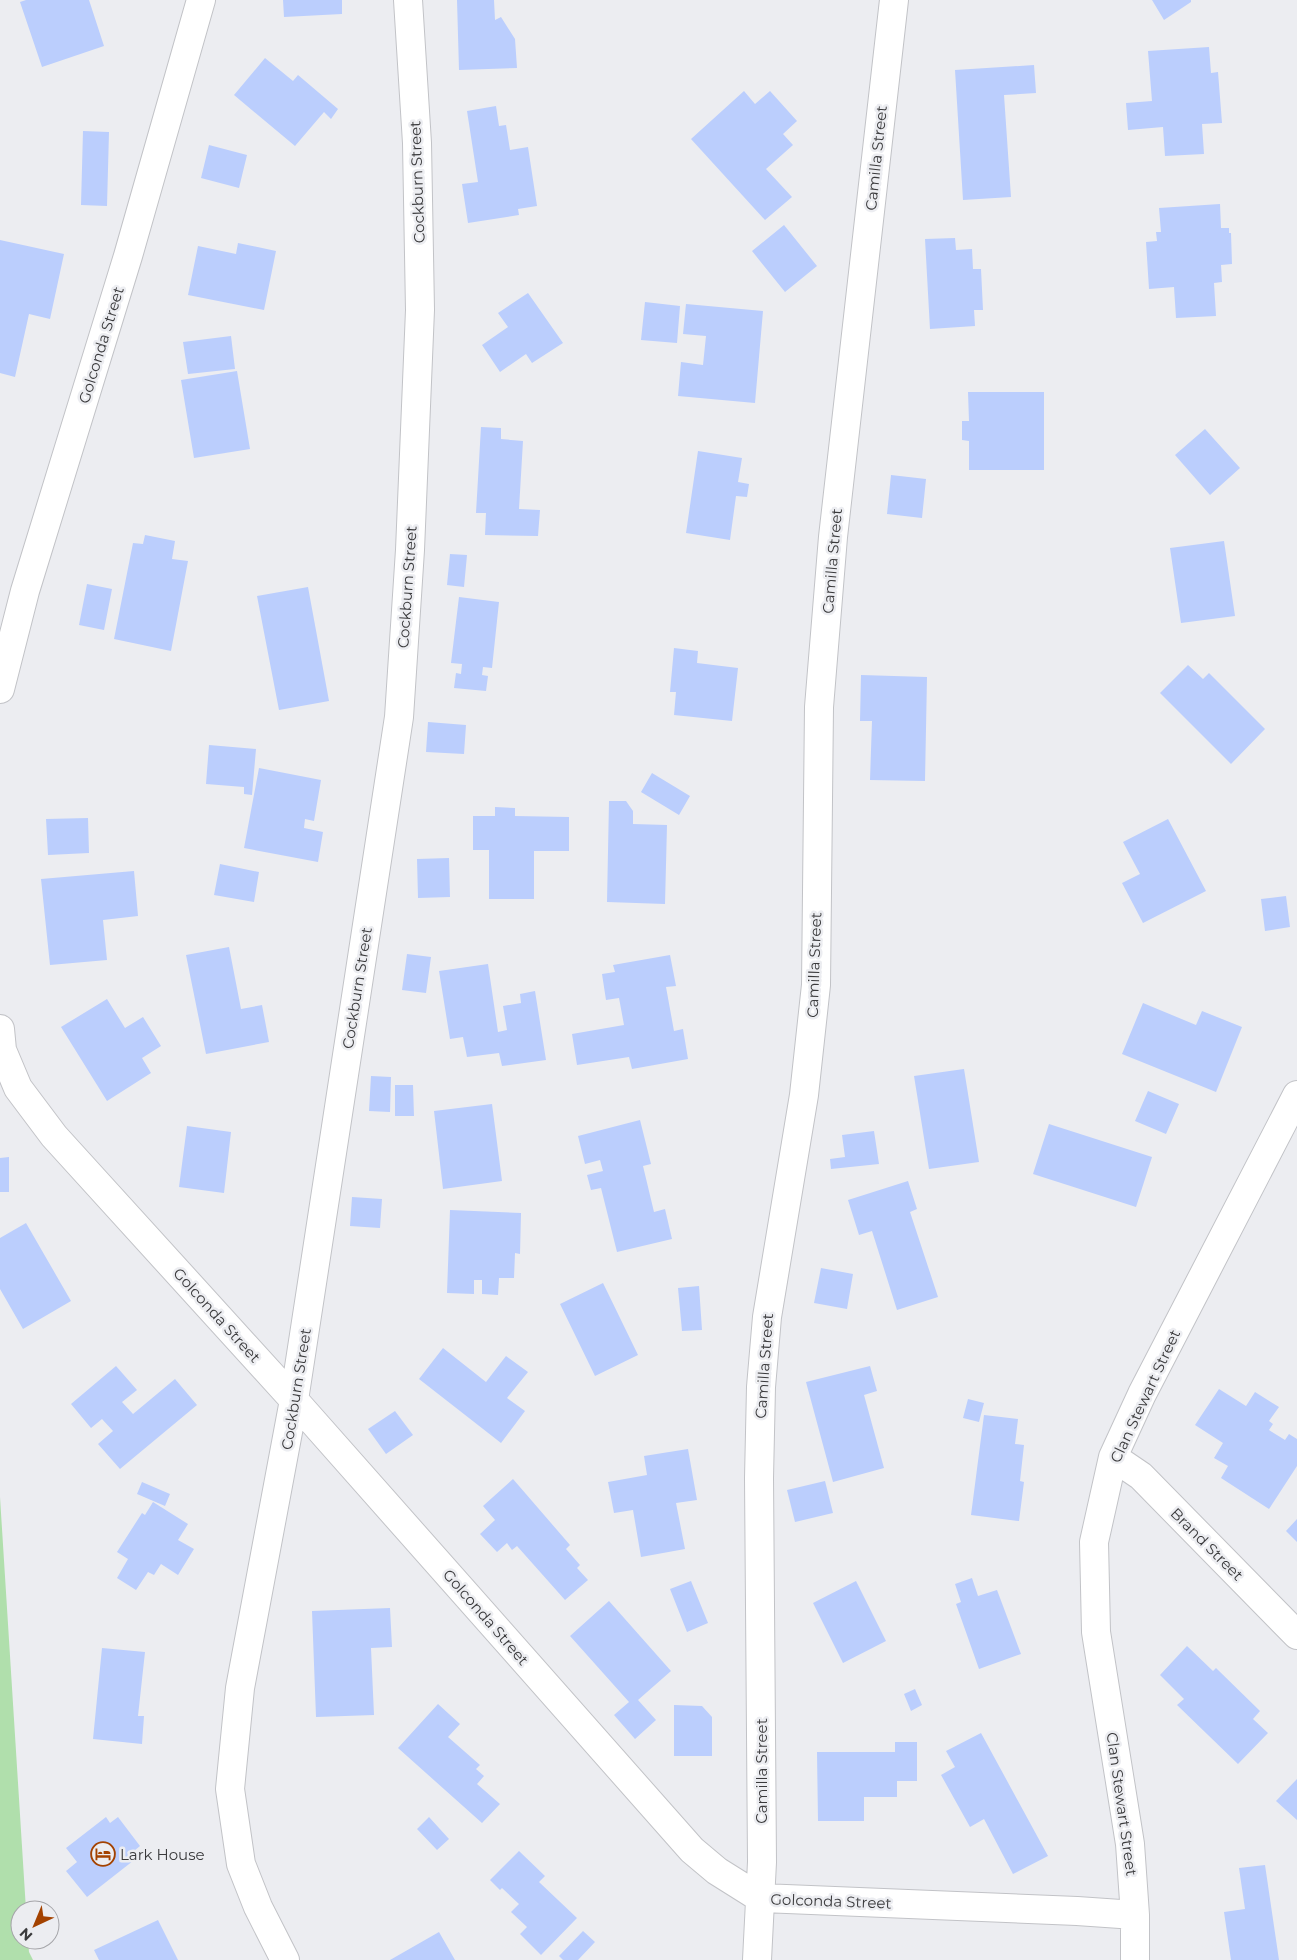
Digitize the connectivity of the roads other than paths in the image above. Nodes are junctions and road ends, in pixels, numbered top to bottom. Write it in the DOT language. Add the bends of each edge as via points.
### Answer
graph roads {
  1 [pos="201,0"];
  2 [pos="408,0"];
  3 [pos="894,0"];
  4 [pos="0,689"];
  5 [pos="0,1029"];
  6 [pos="1297,1095"];
  7 [pos="294,1400"];
  8 [pos="1113,1457"];
  9 [pos="1297,1635"];
  10 [pos="760,1898"];
  11 [pos="1134,1915"];
  12 [pos="285,1960"];
  13 [pos="757,1960"];
  14 [pos="1135,1960"];
  1 -- 4 [label="street, Golconda Street" via="128,256 25,591"];
  2 -- 7 [label="street, Cockburn Street" via="417,143 420,310 399,717"];
  3 -- 10 [label="street, Camilla Street" via="833,537 818,707 816,985 804,1095 767,1317 761,1387"];
  5 -- 7 [label="street, Golconda Street" via="2,1050 18,1088 54,1136"];
  6 -- 8 [label="street, Clan Stewart Street" via="1142,1394"];
  7 -- 10 [label="street, Golconda Street" via="692,1850 717,1871"];
  7 -- 12 [label="street, Cockburn Street" via="240,1688 230,1789 241,1864 258,1908"];
  8 -- 9 [label="street, Brand Street" via="1141,1476"];
  8 -- 11 [label="street, Clan Stewart Street" via="1094,1542 1096,1632 1130,1844"];
  10 -- 11 [label="street, Golconda Street"];
  10 -- 13 [label="street, Camilla Street"];
  11 -- 14 [label="street, Clan Stewart Street"];
}
